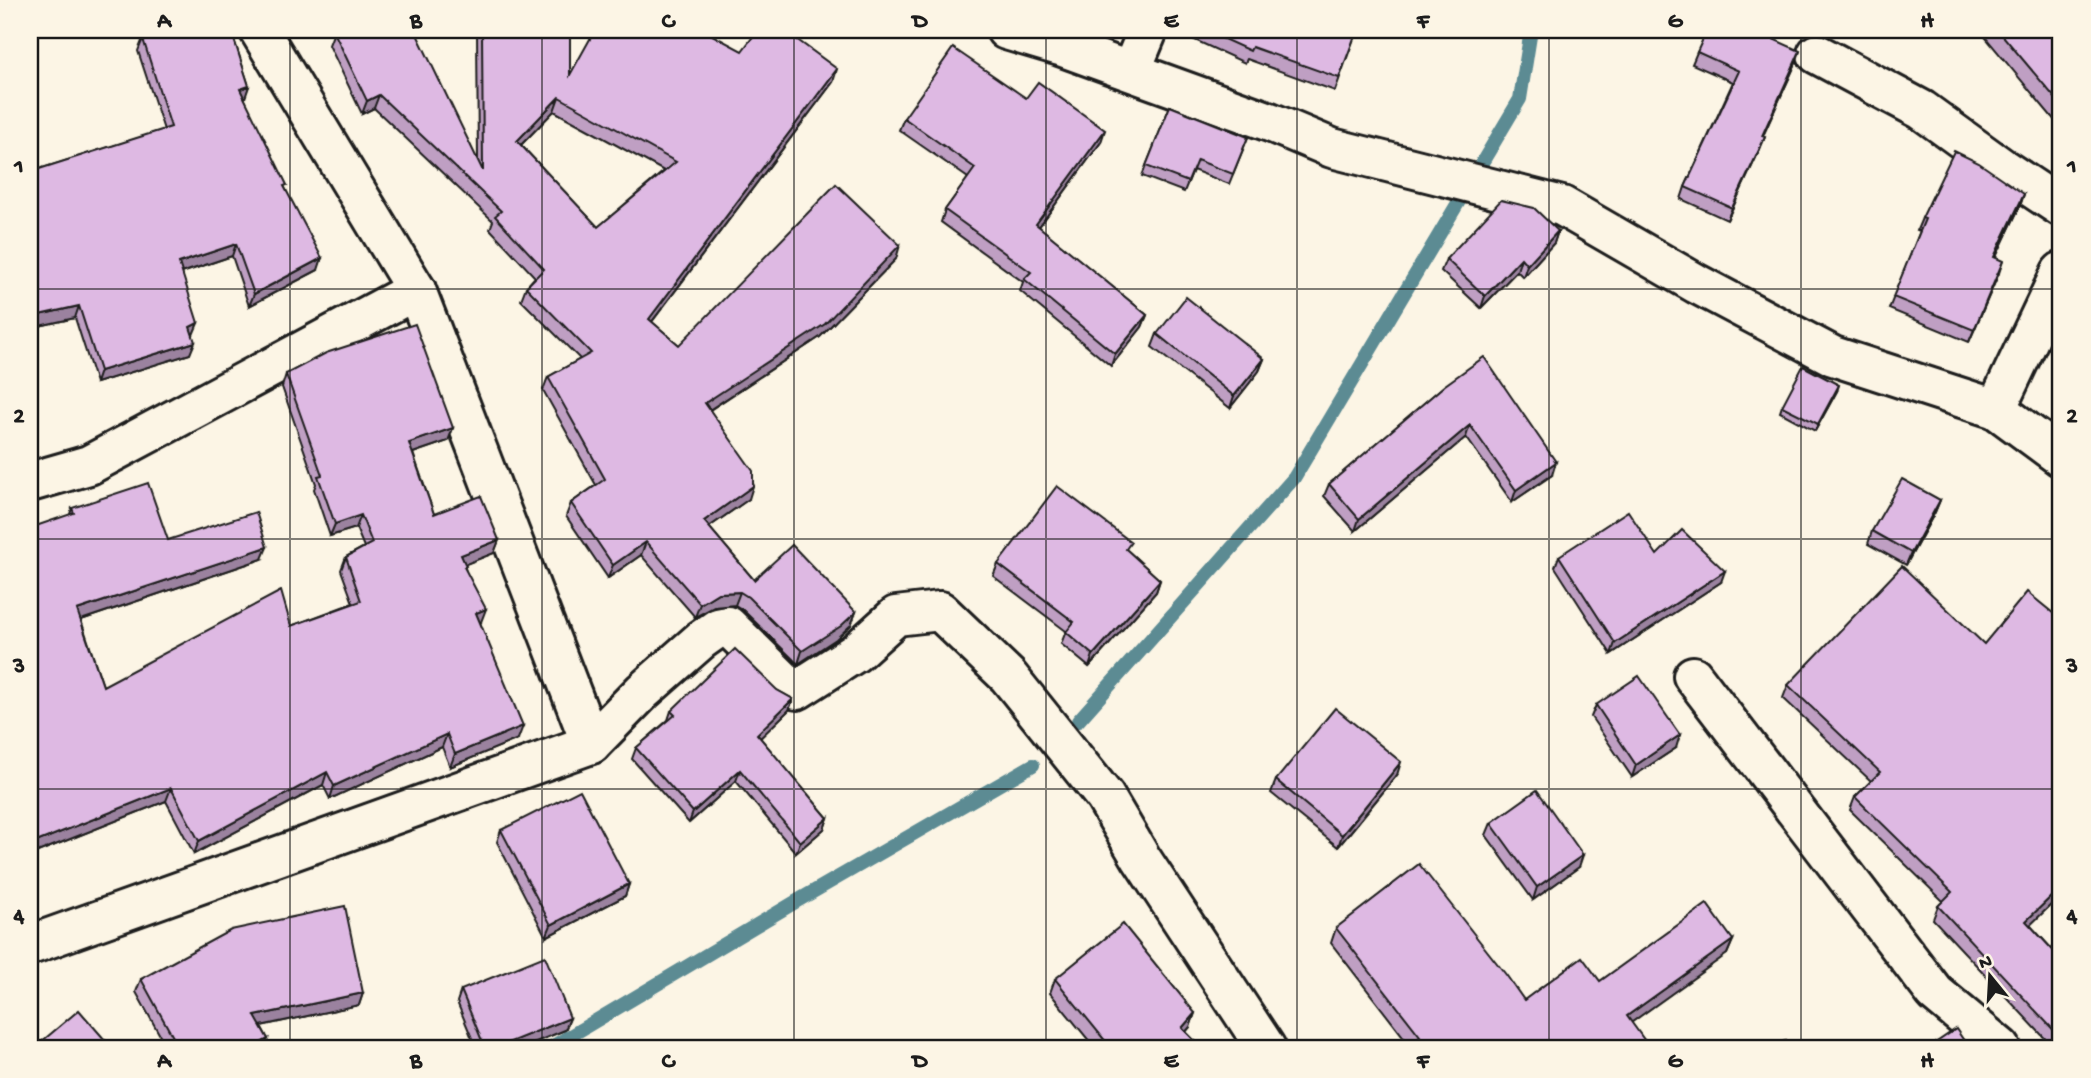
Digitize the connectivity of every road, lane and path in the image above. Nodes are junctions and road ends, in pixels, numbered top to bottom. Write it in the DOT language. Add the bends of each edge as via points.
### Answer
graph roads {
  1 [pos="259,30"];
  2 [pos="1006,30"];
  3 [pos="1148,30"];
  4 [pos="1817,54"];
  5 [pos="1131,71"];
  6 [pos="2061,207"];
  7 [pos="2061,272"];
  8 [pos="416,290"];
  9 [pos="1996,409"];
  10 [pos="2061,457"];
  11 [pos="30,482"];
  12 [pos="1693,676"];
  13 [pos="591,744"];
  14 [pos="30,945"];
  15 [pos="1266,1048"];
  16 [pos="2001,1048"];
  1 -- 8 [label="street"];
  2 -- 5 [label="street"];
  3 -- 5 [label="street"];
  4 -- 6 [label="street" via="1922,110"];
  5 -- 9 [label="street" via="1332,148 1562,206 1833,356"];
  7 -- 9 [label="street"];
  8 -- 11 [label="street" via="89,464"];
  8 -- 13 [label="street"];
  9 -- 10 [label="street"];
  12 -- 16 [label="street" via="1935,993"];
  13 -- 14 [label="street"];
  13 -- 15 [label="street" via="643,691 718,628 728,626 797,690 855,653 896,615 940,611 1009,676 1105,797"];
}
